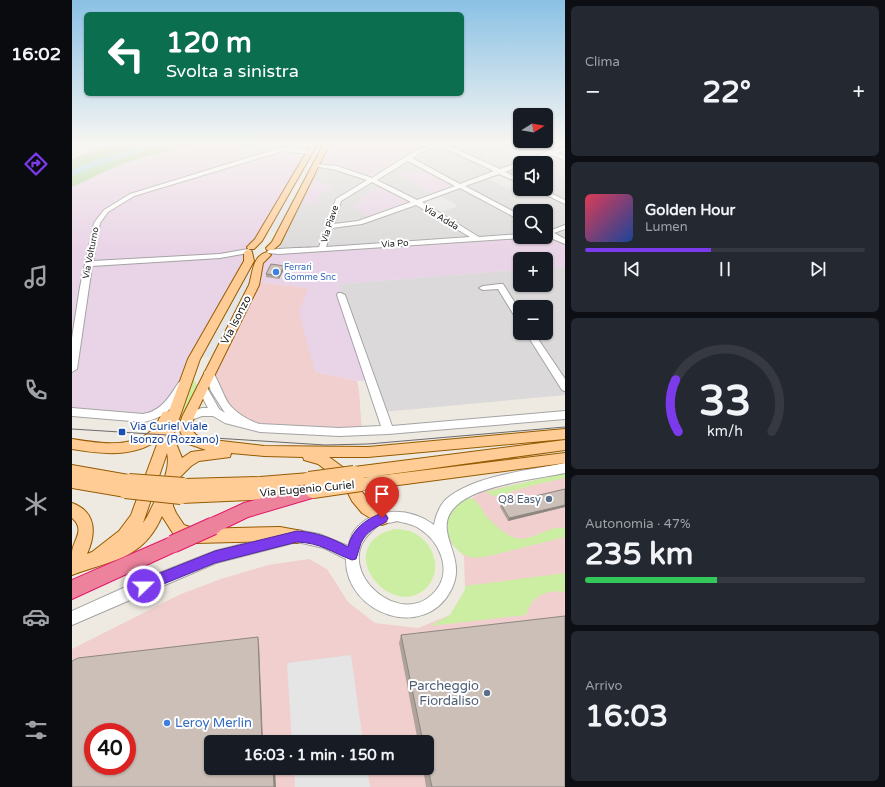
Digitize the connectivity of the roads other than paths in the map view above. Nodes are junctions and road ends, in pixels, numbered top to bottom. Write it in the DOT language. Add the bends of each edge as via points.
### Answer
graph roads {
  1 [pos="182,180"];
  2 [pos="294,180"];
  3 [pos="309,180"];
  4 [pos="372,180"];
  5 [pos="374,180"];
  6 [pos="448,180"];
  7 [pos="476,180"];
  8 [pos="460,186"];
  9 [pos="552,196"];
  10 [pos="415,202"];
  11 [pos="565,202"];
  12 [pos="513,214"];
  13 [pos="329,226"];
  14 [pos="565,227"];
  15 [pos="553,231"];
  16 [pos="513,236"];
  17 [pos="553,236"];
  18 [pos="476,238"];
  19 [pos="565,242"];
  20 [pos="322,248"];
  21 [pos="249,250"];
  22 [pos="269,251"];
  23 [pos="90,264"];
  24 [pos="483,288"];
  25 [pos="341,295"];
  26 [pos="513,307"];
  27 [pos="534,340"];
  28 [pos="194,360"];
  29 [pos="72,369"];
  30 [pos="209,372"];
  31 [pos="188,375"];
  32 [pos="202,387"];
  33 [pos="565,388"];
  34 [pos="72,412"];
  35 [pos="215,412"];
  36 [pos="565,415"];
  37 [pos="187,423"];
  38 [pos="247,425"];
  39 [pos="388,430"];
  40 [pos="565,434"];
  41 [pos="166,435"];
  42 [pos="72,444"];
  43 [pos="565,446"];
  44 [pos="264,451"];
  45 [pos="297,452"];
  46 [pos="565,458"];
  47 [pos="565,468"];
  48 [pos="72,472"];
  49 [pos="172,476"];
  50 [pos="357,479"];
  51 [pos="72,482"];
  52 [pos="311,485"];
  53 [pos="127,486"];
  54 [pos="166,492"];
  55 [pos="72,509"];
  56 [pos="382,518"];
  57 [pos="297,536"];
  58 [pos="446,549"];
  59 [pos="352,555"];
  60 [pos="97,558"];
  61 [pos="72,564"];
  62 [pos="72,567"];
  63 [pos="72,590"];
  64 [pos="72,618"];
  1 -- 23 [label="street, Via Volturno" via="132,195 106,211 96,222"];
  2 -- 21 [label="main road, Via Isonzo" via="258,241"];
  3 -- 22 [label="main road, Via Isonzo" via="276,244"];
  4 -- 13 [label="street, Via Piave" via="338,200"];
  5 -- 10 [label="street, Via Adda"];
  6 -- 8 [label="street"];
  7 -- 8 [label="street"];
  8 -- 10 [label="street"];
  8 -- 12 [label="street"];
  9 -- 11 [label="street"];
  10 -- 13 [label="street" via="360,223"];
  10 -- 18 [label="street, Via Adda"];
  13 -- 20 [label="street, Via Piave"];
  14 -- 15 [label="street"];
  16 -- 18 [label="street, Via Po"];
  17 -- 19 [label="street"];
  18 -- 20 [label="street, Via Po"];
  20 -- 22 [label="street, Via Po"];
  21 -- 22 [label="main road" via="251,255 257,257"];
  21 -- 23 [label="street" via="220,256"];
  21 -- 28 [label="main road, Via Isonzo" via="249,260"];
  22 -- 30 [label="main road, Via Isonzo" via="259,262 254,285"];
  23 -- 29 [label="street, Via Volturno" via="84,287"];
  24 -- 26 [label="street" via="500,286"];
  25 -- 39 [label="street"];
  27 -- 33 [label="street"];
  28 -- 31 [label="main road, Via Isonzo"];
  28 -- 32 [label="main road" via="194,370"];
  30 -- 32 [label="main road, Via Isonzo"];
  30 -- 38 [label="street" via="226,408"];
  31 -- 34 [label="street" via="163,412 154,417"];
  31 -- 41 [label="main road, Via Isonzo"];
  31 -- 42 [label="main road" via="160,428 146,441 116,448"];
  32 -- 35 [label="street"];
  32 -- 37 [label="main road, Via Isonzo"];
  35 -- 37 [label="street" via="202,412"];
  35 -- 38 [label="street" via="229,420"];
  36 -- 39 [label="street"];
  37 -- 44 [label="main road" via="191,438 203,444"];
  38 -- 39 [label="street" via="339,432"];
  40 -- 45 [label="main road" via="368,452"];
  41 -- 49 [label="main road" via="175,454 176,463"];
  41 -- 60 [label="main road, Via Isonzo" via="137,519 124,536"];
  43 -- 50 [label="main road, Via Eugenio Curiel"];
  44 -- 45 [label="main road"];
  44 -- 49 [label="main road" via="196,456"];
  45 -- 56 [label="main road" via="330,465 348,479 367,508"];
  46 -- 50 [label="main road, Via Eugenio Curiel"];
  47 -- 58 [label="street" via="494,484 468,492 454,500 442,517 440,533"];
  48 -- 53 [label="main road, Via Eugenio Curiel"];
  49 -- 54 [label="main road"];
  50 -- 52 [label="main road, Via Eugenio Curiel, bridge"];
  51 -- 53 [label="main road, Via Eugenio Curiel"];
  52 -- 53 [label="main road, Via Eugenio Curiel, bridge" via="182,491"];
  52 -- 63 [label="highway, bridge" via="244,511"];
  54 -- 57 [label="main road" via="166,506 176,527 196,536"];
  54 -- 60 [label="main road" via="152,522 141,537 120,552"];
  55 -- 61 [label="main road" via="80,514 84,521 86,538 81,552"];
  56 -- 58 [label="street" via="397,516 412,519 438,536"];
  56 -- 59 [label="street" via="361,532"];
  57 -- 59 [label="street" via="311,537"];
  57 -- 64 [label="street" via="215,557"];
  58 -- 59 [label="street" via="451,573 448,585 441,596 431,605 418,610 404,611 376,602 365,592 352,568"];
  60 -- 62 [label="main road"];
}
